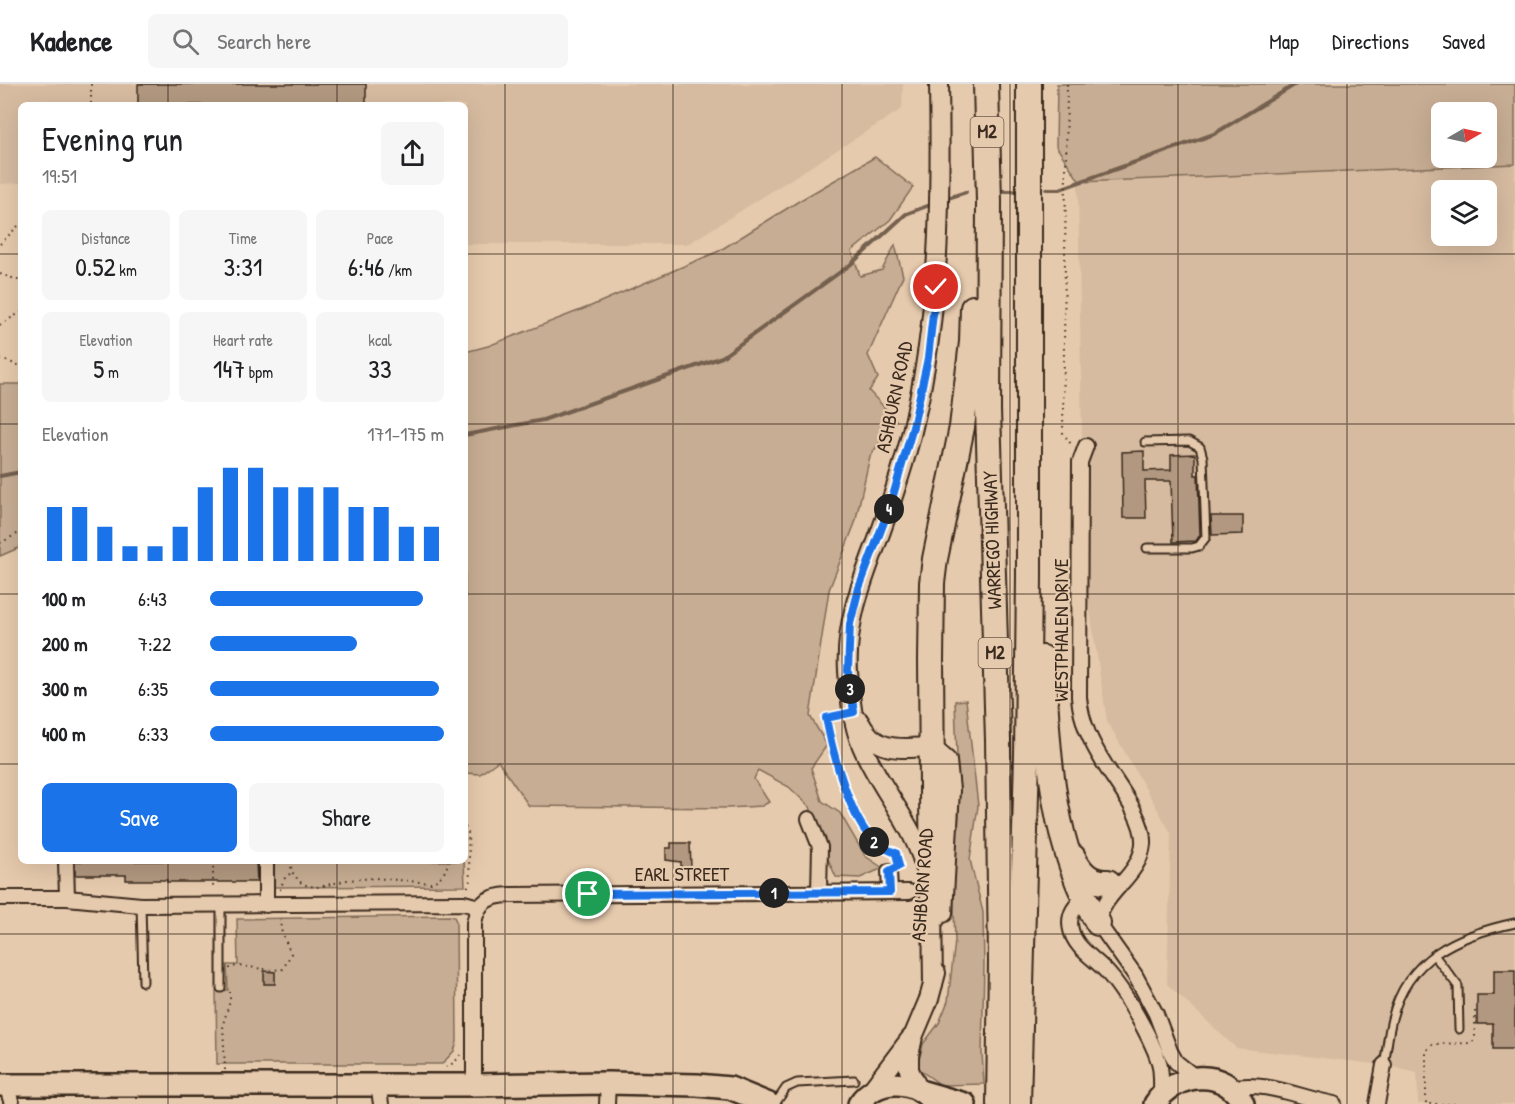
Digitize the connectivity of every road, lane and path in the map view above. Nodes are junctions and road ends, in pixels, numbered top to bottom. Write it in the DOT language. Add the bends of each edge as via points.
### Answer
graph roads {
  1 [pos="91,84"];
  2 [pos="939,84"];
  3 [pos="986,84"];
  4 [pos="1029,84"];
  5 [pos="1067,84"];
  6 [pos="91,102"];
  7 [pos="18,227"];
  8 [pos="0,244"];
  9 [pos="0,274"];
  10 [pos="18,280"];
  11 [pos="18,314"];
  12 [pos="0,325"];
  13 [pos="0,359"];
  14 [pos="18,365"];
  15 [pos="1145,442"];
  16 [pos="1083,451"];
  17 [pos="18,534"];
  18 [pos="0,543"];
  19 [pos="1147,548"];
  20 [pos="1029,577"];
  21 [pos="854,712"];
  22 [pos="931,747"];
  23 [pos="1058,818"];
  24 [pos="809,819"];
  25 [pos="468,833"];
  26 [pos="66,864"];
  27 [pos="213,864"];
  28 [pos="266,864"];
  29 [pos="291,864"];
  30 [pos="447,864"];
  31 [pos="1134,869"];
  32 [pos="889,871"];
  33 [pos="292,872"];
  34 [pos="1108,882"];
  35 [pos="819,892"];
  36 [pos="890,892"];
  37 [pos="909,892"];
  38 [pos="458,893"];
  39 [pos="0,898"];
  40 [pos="67,898"];
  41 [pos="1084,898"];
  42 [pos="273,904"];
  43 [pos="141,905"];
  44 [pos="217,905"];
  45 [pos="479,907"];
  46 [pos="933,916"];
  47 [pos="1098,923"];
  48 [pos="1515,923"];
  49 [pos="1434,955"];
  50 [pos="230,978"];
  51 [pos="143,981"];
  52 [pos="933,984"];
  53 [pos="221,988"];
  54 [pos="230,990"];
  55 [pos="1475,1010"];
  56 [pos="1459,1029"];
  57 [pos="913,1037"];
  58 [pos="462,1048"];
  59 [pos="1384,1065"];
  60 [pos="441,1069"];
  61 [pos="1195,1077"];
  62 [pos="608,1083"];
  63 [pos="224,1085"];
  64 [pos="474,1085"];
  65 [pos="6,1091"];
  66 [pos="380,1094"];
  67 [pos="924,1095"];
  68 [pos="860,1096"];
  69 [pos="1236,1096"];
  70 [pos="1158,1099"];
  71 [pos="1302,1102"];
  72 [pos="607,1104"];
  73 [pos="769,1104"];
  74 [pos="775,1104"];
  75 [pos="965,1104"];
  76 [pos="999,1104"];
  77 [pos="1018,1104"];
  78 [pos="1334,1104"];
  79 [pos="1377,1104"];
  80 [pos="1461,1104"];
  1 -- 6 [label="path"];
  2 -- 21 [label="street, ASHBURN ROAD" via="940,220 928,358 890,506 859,588 850,624 848,671"];
  3 -- 22 [label="highway" via="977,108 967,389 932,583"];
  3 -- 76 [label="highway, WARREGO HIGHWAY / M2" via="988,410 1001,961"];
  4 -- 20 [label="highway, WARREGO HIGHWAY / M2"];
  5 -- 16 [label="path" via="1063,433"];
  7 -- 8 [label="path"];
  9 -- 10 [label="path"];
  11 -- 12 [label="path"];
  13 -- 14 [label="path"];
  15 -- 19 [label="lane" via="1189,441 1200,447 1206,537 1192,548"];
  16 -- 31 [label="street, WESTPHALEN DRIVE" via="1080,713 1091,740 1142,829 1142,849"];
  17 -- 18 [label="path"];
  20 -- 23 [label="highway" via="1040,598 1047,730"];
  20 -- 77 [label="highway, WARREGO HIGHWAY / M2"];
  21 -- 22 [label="street, ASHBURN ROAD" via="865,732 878,744 895,748"];
  21 -- 32 [label="path" via="826,718 831,741 861,824 875,843 896,853 899,866"];
  21 -- 46 [label="street, ASHBURN ROAD" via="862,746 907,823 923,859"];
  22 -- 46 [label="highway"];
  22 -- 52 [label="street, ASHBURN ROAD" via="947,761 950,790 942,929"];
  23 -- 34 [label="highway" via="1082,872 1094,880"];
  23 -- 41 [label="highway"];
  24 -- 35 [label="street" via="820,847"];
  25 -- 38 [label="path" via="470,883 467,890"];
  26 -- 40 [label="street"];
  27 -- 44 [label="path"];
  28 -- 42 [label="street"];
  29 -- 33 [label="path"];
  30 -- 33 [label="path" via="444,873 431,883 375,878 319,887 300,882"];
  31 -- 34 [label="street"];
  31 -- 47 [label="street, WESTPHALEN DRIVE" via="1101,910"];
  32 -- 36 [label="street"];
  33 -- 42 [label="path" via="284,879"];
  34 -- 41 [label="street"];
  35 -- 36 [label="street, EARL STREET"];
  35 -- 45 [label="street, EARL STREET" via="498,895"];
  36 -- 37 [label="street, EARL STREET"];
  39 -- 40 [label="street"];
  40 -- 43 [label="street"];
  41 -- 47 [label="highway"];
  41 -- 70 [label="street" via="1071,915 1072,935 1118,985 1140,1024 1159,1062"];
  42 -- 44 [label="street"];
  42 -- 45 [label="street" via="464,903"];
  42 -- 50 [label="path" via="291,954 288,962 283,969 272,970 230,967"];
  43 -- 44 [label="street"];
  43 -- 51 [label="lane"];
  44 -- 53 [label="lane"];
  45 -- 64 [label="street" via="474,923"];
  46 -- 52 [label="street, ASHBURN ROAD"];
  47 -- 61 [label="street" via="1135,975 1176,1062"];
  48 -- 49 [label="lane" via="1454,942"];
  49 -- 56 [label="lane" via="1458,986"];
  49 -- 59 [label="lane" via="1422,963 1405,987 1392,1017"];
  52 -- 57 [label="street, ASHBURN ROAD"];
  54 -- 63 [label="path" via="223,1024"];
  55 -- 80 [label="path" via="1472,1043 1433,1044 1426,1051 1426,1104"];
  57 -- 67 [label="street, ASHBURN ROAD" via="909,1068"];
  57 -- 68 [label="street, ASHBURN ROAD"];
  58 -- 60 [label="path" via="455,1062"];
  59 -- 79 [label="street"];
  61 -- 69 [label="main road" via="1220,1082"];
  61 -- 70 [label="main road" via="1171,1086"];
  62 -- 64 [label="main road"];
  62 -- 72 [label="street"];
  62 -- 73 [label="main road" via="696,1084"];
  63 -- 65 [label="main road"];
  63 -- 66 [label="main road"];
  64 -- 66 [label="main road"];
  67 -- 68 [label="main road" via="903,1084 891,1083"];
  67 -- 75 [label="main road"];
  68 -- 74 [label="lane" via="797,1083 786,1088"];
  69 -- 71 [label="street" via="1243,1085 1289,1091"];
  71 -- 78 [label="street"];
}
